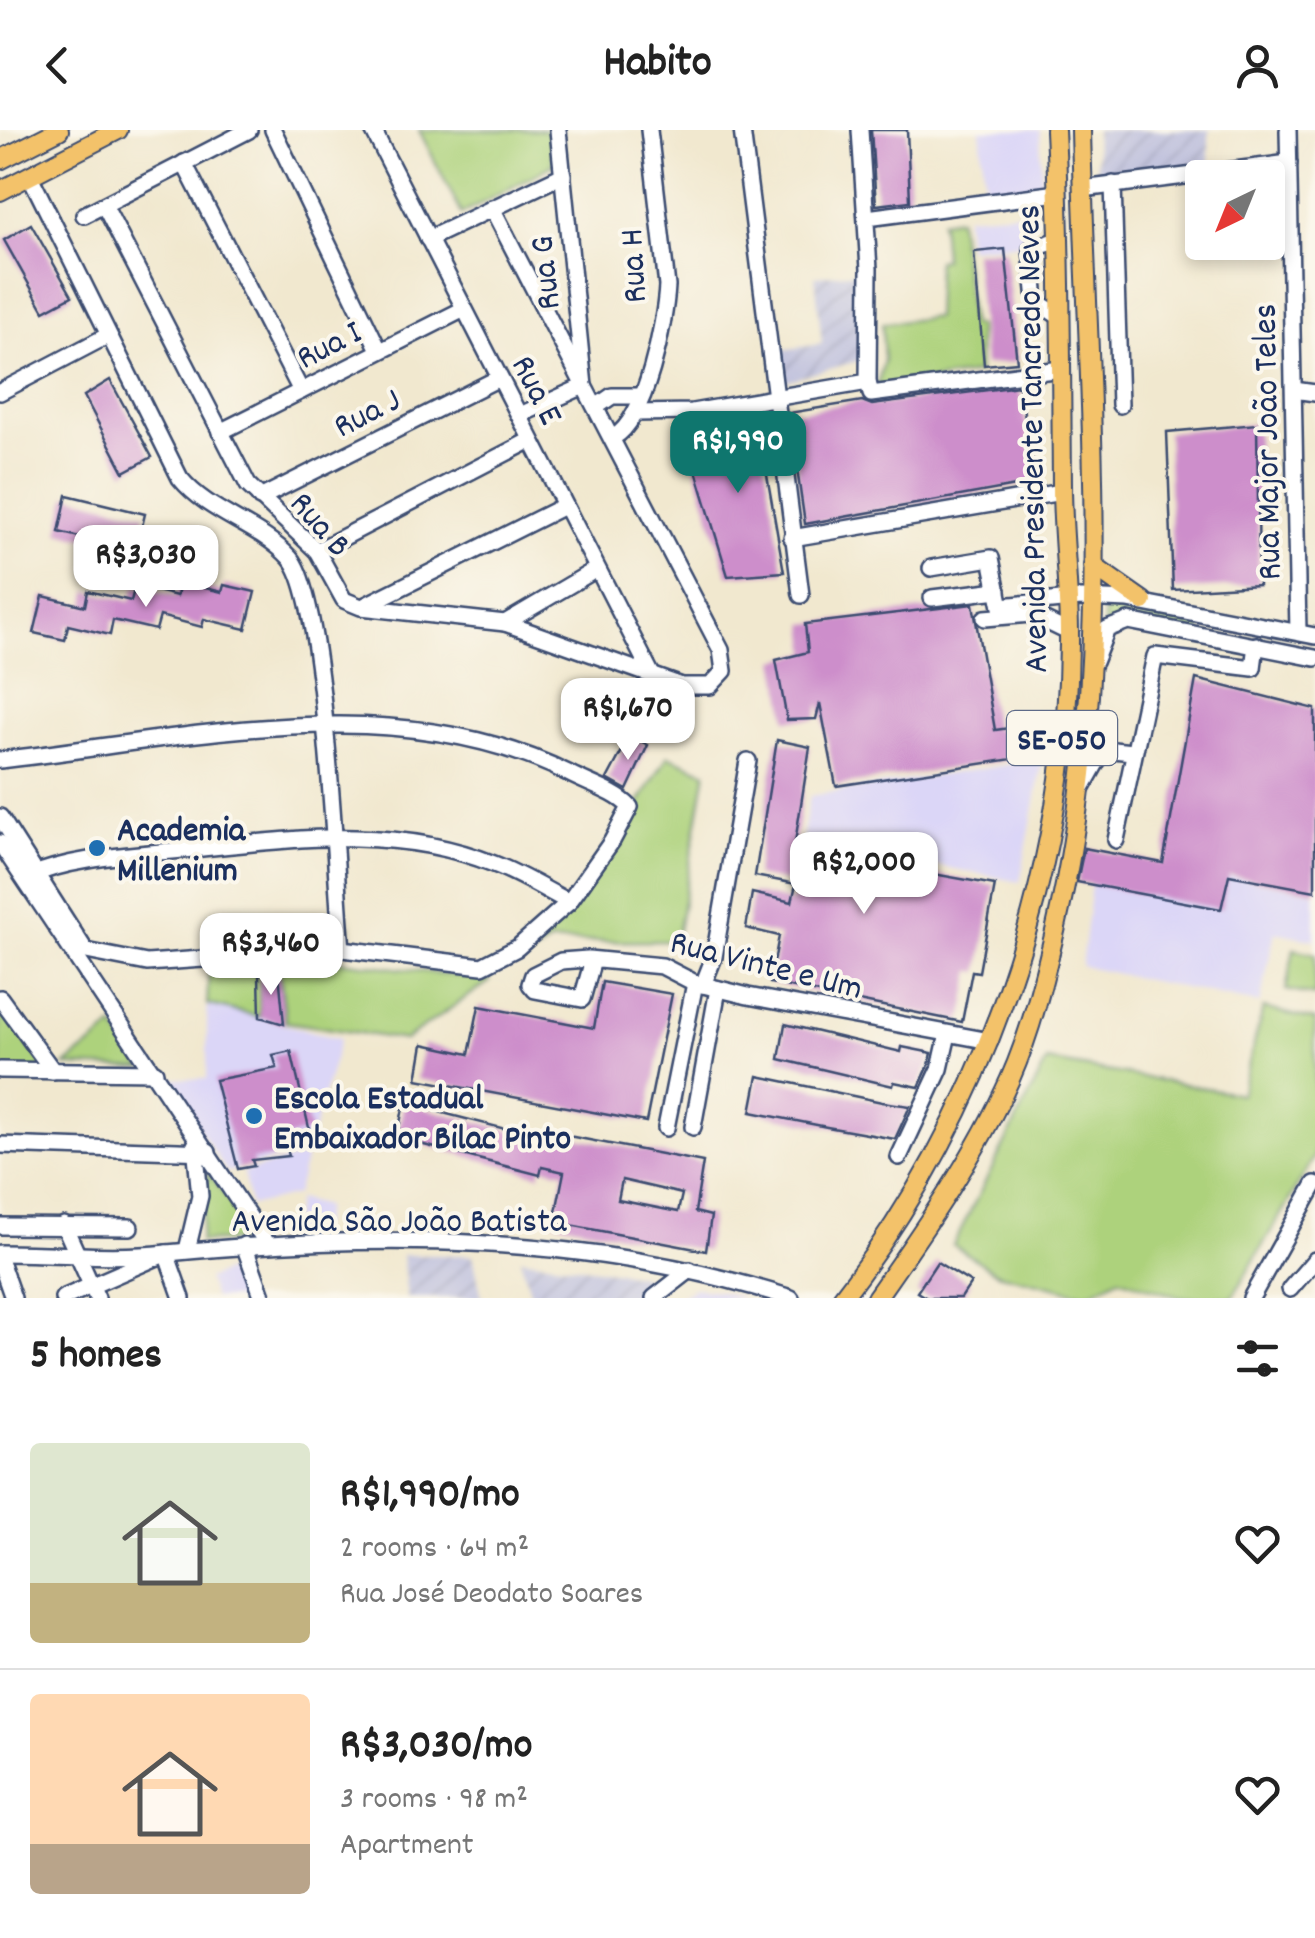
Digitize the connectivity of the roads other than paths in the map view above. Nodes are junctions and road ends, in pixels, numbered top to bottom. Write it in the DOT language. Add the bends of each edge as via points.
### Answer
graph roads {
  1 [pos="59,130"];
  2 [pos="118,130"];
  3 [pos="249,130"];
  4 [pos="273,130"];
  5 [pos="373,130"];
  6 [pos="558,130"];
  7 [pos="649,130"];
  8 [pos="742,130"];
  9 [pos="860,130"];
  10 [pos="1055,130"];
  11 [pos="1081,130"];
  12 [pos="1288,130"];
  13 [pos="18,151"];
  14 [pos="0,160"];
  15 [pos="184,163"];
  16 [pos="1290,163"];
  17 [pos="563,174"];
  18 [pos="30,176"];
  19 [pos="1113,184"];
  20 [pos="1082,188"];
  21 [pos="0,191"];
  22 [pos="1058,194"];
  23 [pos="104,205"];
  24 [pos="492,208"];
  25 [pos="84,215"];
  26 [pos="866,218"];
  27 [pos="428,239"];
  28 [pos="1059,240"];
  29 [pos="464,309"];
  30 [pos="1060,317"];
  31 [pos="108,336"];
  32 [pos="379,350"];
  33 [pos="1061,369"];
  34 [pos="499,378"];
  35 [pos="868,382"];
  36 [pos="584,386"];
  37 [pos="1294,390"];
  38 [pos="301,391"];
  39 [pos="0,392"];
  40 [pos="1315,393"];
  41 [pos="774,395"];
  42 [pos="640,396"];
  43 [pos="1120,405"];
  44 [pos="596,407"];
  45 [pos="636,414"];
  46 [pos="520,415"];
  47 [pos="220,432"];
  48 [pos="614,438"];
  49 [pos="531,440"];
  50 [pos="1062,492"];
  51 [pos="260,498"];
  52 [pos="564,506"];
  53 [pos="1296,512"];
  54 [pos="1315,516"];
  55 [pos="792,538"];
  56 [pos="317,551"];
  57 [pos="1093,566"];
  58 [pos="931,568"];
  59 [pos="595,570"];
  60 [pos="413,584"];
  61 [pos="801,595"];
  62 [pos="932,598"];
  63 [pos="1095,598"];
  64 [pos="1066,600"];
  65 [pos="1143,602"];
  66 [pos="361,607"];
  67 [pos="997,607"];
  68 [pos="418,611"];
  69 [pos="1210,616"];
  70 [pos="505,624"];
  71 [pos="1068,632"];
  72 [pos="1298,632"];
  73 [pos="1204,634"];
  74 [pos="1315,636"];
  75 [pos="1256,645"];
  76 [pos="1315,658"];
  77 [pos="1094,662"];
  78 [pos="652,676"];
  79 [pos="322,723"];
  80 [pos="1132,752"];
  81 [pos="0,760"];
  82 [pos="748,761"];
  83 [pos="1082,788"];
  84 [pos="0,818"];
  85 [pos="332,835"];
  86 [pos="1116,840"];
  87 [pos="0,843"];
  88 [pos="30,875"];
  89 [pos="569,902"];
  90 [pos="78,949"];
  91 [pos="342,949"];
  92 [pos="590,960"];
  93 [pos="706,986"];
  94 [pos="0,998"];
  95 [pos="948,1034"];
  96 [pos="990,1042"];
  97 [pos="0,1070"];
  98 [pos="53,1071"];
  99 [pos="155,1072"];
  100 [pos="693,1127"];
  101 [pos="666,1128"];
  102 [pos="0,1145"];
  103 [pos="202,1152"];
  104 [pos="898,1157"];
  105 [pos="1315,1184"];
  106 [pos="64,1225"];
  107 [pos="0,1226"];
  108 [pos="130,1227"];
  109 [pos="268,1245"];
  110 [pos="244,1246"];
  111 [pos="186,1250"];
  112 [pos="77,1252"];
  113 [pos="0,1253"];
  114 [pos="166,1254"];
  115 [pos="1315,1260"];
  116 [pos="0,1261"];
  117 [pos="690,1270"];
  118 [pos="1290,1289"];
  119 [pos="95,1292"];
  120 [pos="875,1297"];
  121 [pos="13,1298"];
  122 [pos="63,1298"];
  123 [pos="182,1298"];
  124 [pos="264,1298"];
  125 [pos="654,1298"];
  126 [pos="792,1298"];
  127 [pos="842,1298"];
  128 [pos="1251,1298"];
  1 -- 13 [label="main road"];
  2 -- 18 [label="main road"];
  3 -- 15 [label="street"];
  4 -- 32 [label="street"];
  5 -- 27 [label="street, Rua E"];
  6 -- 17 [label="street, Rua G"];
  7 -- 42 [label="street, Rua H" via="667,286 662,332"];
  8 -- 41 [label="street"];
  9 -- 26 [label="street"];
  10 -- 22 [label="main road, Avenida Presidente Tancredo Neves / SE-050"];
  11 -- 20 [label="main road, Avenida Presidente Tancredo Neves / SE-050"];
  12 -- 16 [label="street, Rua Major João Teles"];
  13 -- 14 [label="main road"];
  13 -- 18 [label="main road"];
  15 -- 23 [label="street"];
  15 -- 38 [label="street"];
  16 -- 19 [label="street"];
  16 -- 37 [label="street, Rua Major João Teles"];
  17 -- 24 [label="street"];
  17 -- 36 [label="street, Rua G"];
  18 -- 21 [label="main road"];
  18 -- 31 [label="street"];
  19 -- 20 [label="street"];
  19 -- 43 [label="street"];
  20 -- 57 [label="main road, Avenida Presidente Tancredo Neves / SE-050"];
  22 -- 26 [label="street"];
  22 -- 28 [label="main road, Avenida Presidente Tancredo Neves / SE-050"];
  23 -- 25 [label="street"];
  23 -- 47 [label="street, Rua B"];
  24 -- 27 [label="street"];
  24 -- 36 [label="street"];
  26 -- 35 [label="street"];
  27 -- 29 [label="street, Rua E"];
  28 -- 30 [label="main road, Avenida Presidente Tancredo Neves / SE-050"];
  28 -- 30 [label="street" via="1032,249 1035,299"];
  29 -- 32 [label="street, Rua I"];
  29 -- 34 [label="street, Rua E"];
  30 -- 33 [label="main road, Avenida Presidente Tancredo Neves / SE-050"];
  31 -- 39 [label="street"];
  31 -- 79 [label="street" via="180,478 271,542 304,579"];
  32 -- 38 [label="street, Rua I"];
  33 -- 35 [label="street" via="871,394"];
  33 -- 50 [label="main road, Avenida Presidente Tancredo Neves / SE-050"];
  34 -- 46 [label="street, Rua E"];
  34 -- 51 [label="street, Rua J"];
  35 -- 41 [label="street"];
  36 -- 44 [label="street, Rua G"];
  36 -- 46 [label="street"];
  37 -- 40 [label="street"];
  37 -- 53 [label="street, Rua Major João Teles"];
  38 -- 47 [label="street, Rua I"];
  41 -- 45 [label="street" via="692,412"];
  41 -- 55 [label="street"];
  42 -- 44 [label="street" via="612,396"];
  42 -- 45 [label="street, Rua H"];
  44 -- 48 [label="street, Rua G"];
  45 -- 48 [label="street"];
  46 -- 49 [label="street, Rua E"];
  47 -- 51 [label="street, Rua B"];
  48 -- 78 [label="street, Rua G" via="724,663 721,678 710,686 689,688"];
  49 -- 52 [label="street, Rua E"];
  49 -- 56 [label="street"];
  50 -- 55 [label="street"];
  50 -- 64 [label="main road, Avenida Presidente Tancredo Neves / SE-050"];
  51 -- 56 [label="street, Rua B"];
  52 -- 59 [label="street, Rua E"];
  52 -- 60 [label="street"];
  53 -- 54 [label="street"];
  53 -- 72 [label="street, Rua Major João Teles"];
  55 -- 61 [label="street"];
  56 -- 66 [label="street, Rua B" via="344,600"];
  57 -- 63 [label="main road, Avenida Presidente Tancredo Neves / SE-050"];
  57 -- 65 [label="main road"];
  58 -- 67 [label="street" via="991,558"];
  59 -- 70 [label="street"];
  59 -- 78 [label="street, Rua E"];
  60 -- 66 [label="street"];
  60 -- 68 [label="street" via="408,596"];
  62 -- 67 [label="street"];
  63 -- 64 [label="street"];
  63 -- 65 [label="street"];
  63 -- 77 [label="main road, Avenida Presidente Tancredo Neves / SE-050"];
  64 -- 67 [label="street"];
  64 -- 71 [label="main road, Avenida Presidente Tancredo Neves / SE-050"];
  65 -- 69 [label="street"];
  66 -- 68 [label="street"];
  67 -- 71 [label="street" via="1032,614"];
  68 -- 70 [label="street"];
  69 -- 72 [label="street"];
  69 -- 73 [label="street"];
  70 -- 78 [label="street"];
  71 -- 96 [label="main road, Avenida Presidente Tancredo Neves / SE-050" via="1050,828 1028,927"];
  72 -- 74 [label="street"];
  73 -- 75 [label="street"];
  73 -- 77 [label="street" via="1119,622 1104,634"];
  75 -- 76 [label="street"];
  75 -- 80 [label="street" via="1253,668 1154,656"];
  77 -- 83 [label="main road, Avenida Presidente Tancredo Neves / SE-050"];
  79 -- 81 [label="street"];
  79 -- 85 [label="street"];
  79 -- 89 [label="street" via="490,743 559,768 630,805"];
  80 -- 83 [label="street" via="1102,751"];
  80 -- 86 [label="street"];
  82 -- 93 [label="street"];
  83 -- 120 [label="main road, Avenida Presidente Tancredo Neves / SE-050" via="1051,949 1012,1075 987,1126"];
  84 -- 88 [label="street"];
  85 -- 88 [label="street" via="133,855"];
  85 -- 89 [label="street" via="414,843 476,858"];
  85 -- 91 [label="street"];
  87 -- 88 [label="street"];
  88 -- 90 [label="street"];
  89 -- 91 [label="street" via="508,954 482,966"];
  90 -- 91 [label="street" via="153,962"];
  90 -- 99 [label="street"];
  92 -- 93 [label="street, Rua Vinte e Um" via="667,967"];
  93 -- 95 [label="street, Rua Vinte e Um"];
  93 -- 100 [label="street"];
  93 -- 101 [label="street"];
  94 -- 98 [label="street"];
  95 -- 96 [label="street, Rua Vinte e Um"];
  95 -- 104 [label="street" via="940,1069"];
  96 -- 127 [label="main road, Avenida Presidente Tancredo Neves / SE-050" via="888,1236"];
  97 -- 98 [label="street"];
  98 -- 99 [label="street"];
  99 -- 103 [label="street"];
  102 -- 103 [label="street"];
  103 -- 109 [label="street"];
  103 -- 111 [label="street" via="199,1207"];
  105 -- 128 [label="street"];
  106 -- 107 [label="street"];
  106 -- 108 [label="street"];
  106 -- 112 [label="street"];
  109 -- 110 [label="street, Avenida São João Batista"];
  109 -- 117 [label="street, Avenida São João Batista" via="501,1242"];
  110 -- 111 [label="street, Avenida São João Batista"];
  110 -- 124 [label="street"];
  111 -- 114 [label="street, Avenida São João Batista"];
  112 -- 113 [label="street, Avenida São João Batista"];
  112 -- 114 [label="street, Avenida São João Batista"];
  112 -- 119 [label="street"];
  114 -- 119 [label="street"];
  114 -- 123 [label="street"];
  115 -- 118 [label="street"];
  116 -- 121 [label="street"];
  117 -- 125 [label="street"];
  117 -- 126 [label="street, Avenida São João Batista" via="718,1272"];
  119 -- 122 [label="street"];
}
